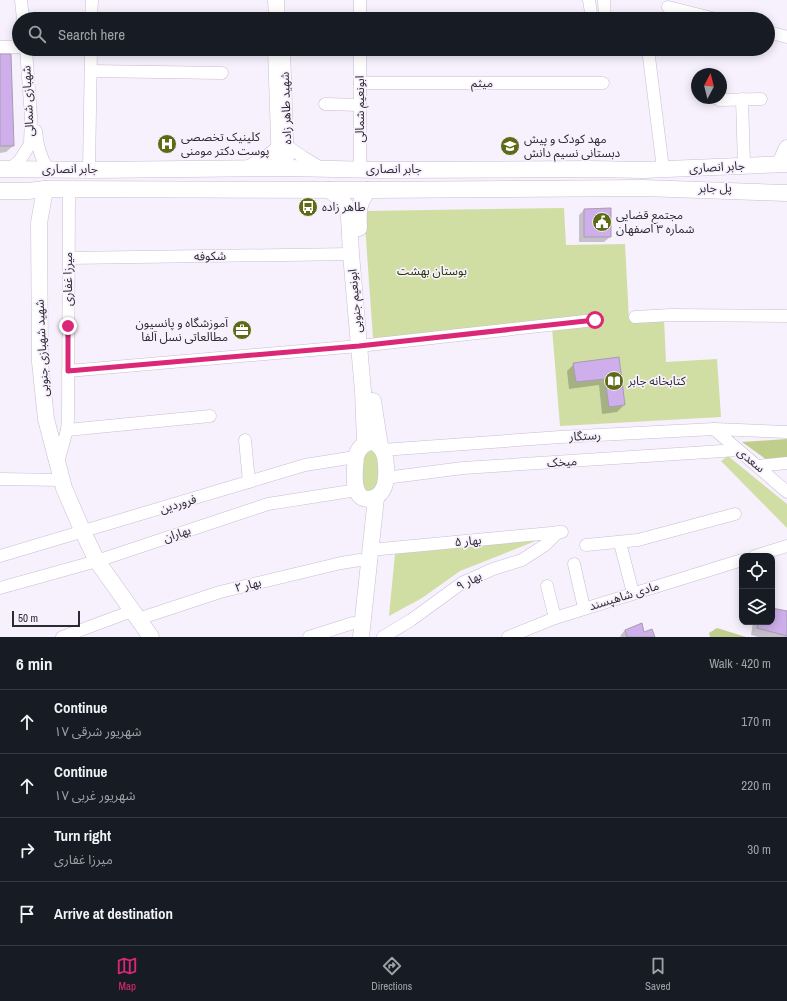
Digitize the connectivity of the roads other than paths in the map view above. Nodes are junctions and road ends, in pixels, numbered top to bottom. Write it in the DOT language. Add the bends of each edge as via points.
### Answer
graph roads {
  1 [pos="21,0"];
  2 [pos="26,0"];
  3 [pos="92,0"];
  4 [pos="276,0"];
  5 [pos="360,0"];
  6 [pos="668,7"];
  7 [pos="591,10"];
  8 [pos="604,10"];
  9 [pos="22,12"];
  10 [pos="27,12"];
  11 [pos="92,12"];
  12 [pos="277,12"];
  13 [pos="360,12"];
  14 [pos="688,12"];
  15 [pos="775,33"];
  16 [pos="787,36"];
  17 [pos="0,47"];
  18 [pos="12,47"];
  19 [pos="27,56"];
  20 [pos="31,56"];
  21 [pos="91,56"];
  22 [pos="275,56"];
  23 [pos="284,56"];
  24 [pos="360,56"];
  25 [pos="649,56"];
  26 [pos="91,71"];
  27 [pos="222,73"];
  28 [pos="603,82"];
  29 [pos="360,83"];
  30 [pos="742,99"];
  31 [pos="760,99"];
  32 [pos="727,100"];
  33 [pos="325,104"];
  34 [pos="360,105"];
  35 [pos="282,146"];
  36 [pos="787,148"];
  37 [pos="744,165"];
  38 [pos="785,167"];
  39 [pos="245,168"];
  40 [pos="283,168"];
  41 [pos="5,169"];
  42 [pos="48,169"];
  43 [pos="322,169"];
  44 [pos="360,169"];
  45 [pos="663,169"];
  46 [pos="89,170"];
  47 [pos="643,170"];
  48 [pos="787,187"];
  49 [pos="643,188"];
  50 [pos="46,189"];
  51 [pos="69,190"];
  52 [pos="284,190"];
  53 [pos="329,190"];
  54 [pos="368,190"];
  55 [pos="0,191"];
  56 [pos="28,191"];
  57 [pos="787,193"];
  58 [pos="38,223"];
  59 [pos="351,254"];
  60 [pos="69,258"];
  61 [pos="787,316"];
  62 [pos="635,317"];
  63 [pos="595,320"];
  64 [pos="363,345"];
  65 [pos="68,371"];
  66 [pos="210,416"];
  67 [pos="714,429"];
  68 [pos="67,430"];
  69 [pos="787,432"];
  70 [pos="245,440"];
  71 [pos="376,447"];
  72 [pos="738,450"];
  73 [pos="356,460"];
  74 [pos="58,462"];
  75 [pos="787,463"];
  76 [pos="758,466"];
  77 [pos="385,478"];
  78 [pos="0,479"];
  79 [pos="62,480"];
  80 [pos="249,482"];
  81 [pos="787,492"];
  82 [pos="367,496"];
  83 [pos="735,514"];
  84 [pos="82,532"];
  85 [pos="562,532"];
  86 [pos="620,543"];
  87 [pos="586,545"];
  88 [pos="787,546"];
  89 [pos="765,553"];
  90 [pos="365,555"];
  91 [pos="0,556"];
  92 [pos="97,561"];
  93 [pos="739,561"];
  94 [pos="574,564"];
  95 [pos="547,586"];
  96 [pos="0,588"];
  97 [pos="633,593"];
  98 [pos="584,608"];
  99 [pos="135,615"];
  100 [pos="555,618"];
  101 [pos="355,632"];
  102 [pos="62,637"];
  103 [pos="151,637"];
  104 [pos="309,637"];
  105 [pos="382,637"];
  106 [pos="508,637"];
  1 -- 9 [label="street"];
  2 -- 10 [label="street"];
  3 -- 11 [label="street"];
  4 -- 12 [label="main road"];
  5 -- 13 [label="street"];
  6 -- 14 [label="street"];
  7 -- 8 [label="street"];
  15 -- 16 [label="street"];
  17 -- 18 [label="street"];
  19 -- 41 [label="street, شهبازی شمالی" via="31,117 30,144 20,160"];
  20 -- 42 [label="street, شهبازی شمالی" via="37,144"];
  21 -- 26 [label="street"];
  22 -- 35 [label="street, شهید طاهر زاده"];
  23 -- 35 [label="street, شهید طاهر زاده"];
  24 -- 29 [label="street, ابونعیم شمالی"];
  25 -- 45 [label="street"];
  26 -- 27 [label="street"];
  26 -- 46 [label="street"];
  28 -- 29 [label="street, میثم"];
  29 -- 34 [label="street, ابونعیم شمالی"];
  30 -- 31 [label="street"];
  30 -- 32 [label="street"];
  30 -- 37 [label="street"];
  33 -- 34 [label="street"];
  34 -- 44 [label="street, ابونعیم شمالی"];
  35 -- 39 [label="street"];
  35 -- 40 [label="street, شهید طاهر زاده"];
  35 -- 43 [label="street"];
  36 -- 38 [label="main road"];
  37 -- 38 [label="main road, جابر انصاری"];
  37 -- 45 [label="main road, جابر انصاری"];
  38 -- 47 [label="main road, پل جابر"];
  39 -- 40 [label="main road, جابر انصاری"];
  39 -- 46 [label="main road, جابر انصاری"];
  40 -- 43 [label="main road, جابر انصاری"];
  40 -- 52 [label="main road"];
  41 -- 42 [label="main road, جابر انصاری"];
  42 -- 46 [label="main road, جابر انصاری"];
  43 -- 44 [label="main road, جابر انصاری"];
  44 -- 47 [label="main road, جابر انصاری"];
  45 -- 47 [label="main road, جابر انصاری"];
  48 -- 49 [label="main road, پل جابر"];
  49 -- 54 [label="main road, جابر انصاری"];
  49 -- 57 [label="main road, جابر انصاری"];
  50 -- 51 [label="main road, جابر انصاری"];
  50 -- 56 [label="main road, جابر انصاری"];
  50 -- 58 [label="main road, شهید شهبازی جنوبی"];
  51 -- 52 [label="main road, جابر انصاری"];
  51 -- 60 [label="street, میرزا غفاری"];
  52 -- 53 [label="main road, جابر انصاری"];
  53 -- 54 [label="main road, جابر انصاری"];
  53 -- 59 [label="main road, ابونعیم جنوبی" via="340,198 348,209"];
  54 -- 64 [label="main road, ابونعیم جنوبی" via="358,208"];
  55 -- 56 [label="main road, جابر انصاری"];
  56 -- 58 [label="main road, شهید شهبازی جنوبی"];
  58 -- 74 [label="main road, شهید شهبازی جنوبی" via="40,362 46,419"];
  59 -- 60 [label="street, شکوفه"];
  59 -- 64 [label="main road, ابونعیم جنوبی"];
  60 -- 65 [label="street, میرزا غفاری"];
  61 -- 62 [label="street"];
  63 -- 64 [label="street"];
  64 -- 65 [label="street"];
  64 -- 71 [label="main road, ابونعیم جنوبی" via="374,415"];
  65 -- 68 [label="street, میرزا غفاری"];
  66 -- 68 [label="street"];
  67 -- 69 [label="street, رستگار"];
  67 -- 71 [label="street, رستگار"];
  67 -- 72 [label="street, سعدی"];
  68 -- 74 [label="street, میرزا غفاری"];
  70 -- 80 [label="street"];
  71 -- 73 [label="main road" via="357,452"];
  71 -- 77 [label="main road" via="384,454 387,472"];
  72 -- 76 [label="street, سعدی"];
  72 -- 77 [label="street, میخک" via="464,468"];
  73 -- 80 [label="street, فروردین" via="349,458 305,465"];
  73 -- 82 [label="main road" via="355,485"];
  74 -- 79 [label="main road, شهید شهبازی جنوبی"];
  75 -- 76 [label="street"];
  76 -- 81 [label="street, سعدی"];
  77 -- 82 [label="main road" via="382,491"];
  78 -- 79 [label="street"];
  79 -- 84 [label="main road, شهید شهبازی جنوبی"];
  80 -- 84 [label="street, فروردین"];
  82 -- 90 [label="main road"];
  82 -- 92 [label="street, بهاران" via="268,504"];
  83 -- 86 [label="street"];
  84 -- 91 [label="street, فروردین"];
  84 -- 92 [label="main road, شهید شهبازی جنوبی"];
  85 -- 90 [label="street, بهار ۵"];
  85 -- 105 [label="street, بهار ۹" via="522,560 462,583 411,620"];
  86 -- 87 [label="street"];
  86 -- 97 [label="street"];
  88 -- 89 [label="street"];
  90 -- 99 [label="street, بهار ۲"];
  90 -- 101 [label="main road"];
  92 -- 96 [label="street, بهاران"];
  92 -- 99 [label="main road, شهید شهبازی جنوبی"];
  93 -- 97 [label="street, مادی شاهپسند"];
  94 -- 98 [label="street"];
  95 -- 100 [label="street"];
  97 -- 98 [label="street, مادی شاهپسند"];
  98 -- 100 [label="street, مادی شاهپسند"];
  99 -- 102 [label="street, بهار ۲"];
  99 -- 103 [label="main road, شهید شهبازی جنوبی"];
  100 -- 106 [label="street, مادی شاهپسند"];
  101 -- 104 [label="street"];
}
